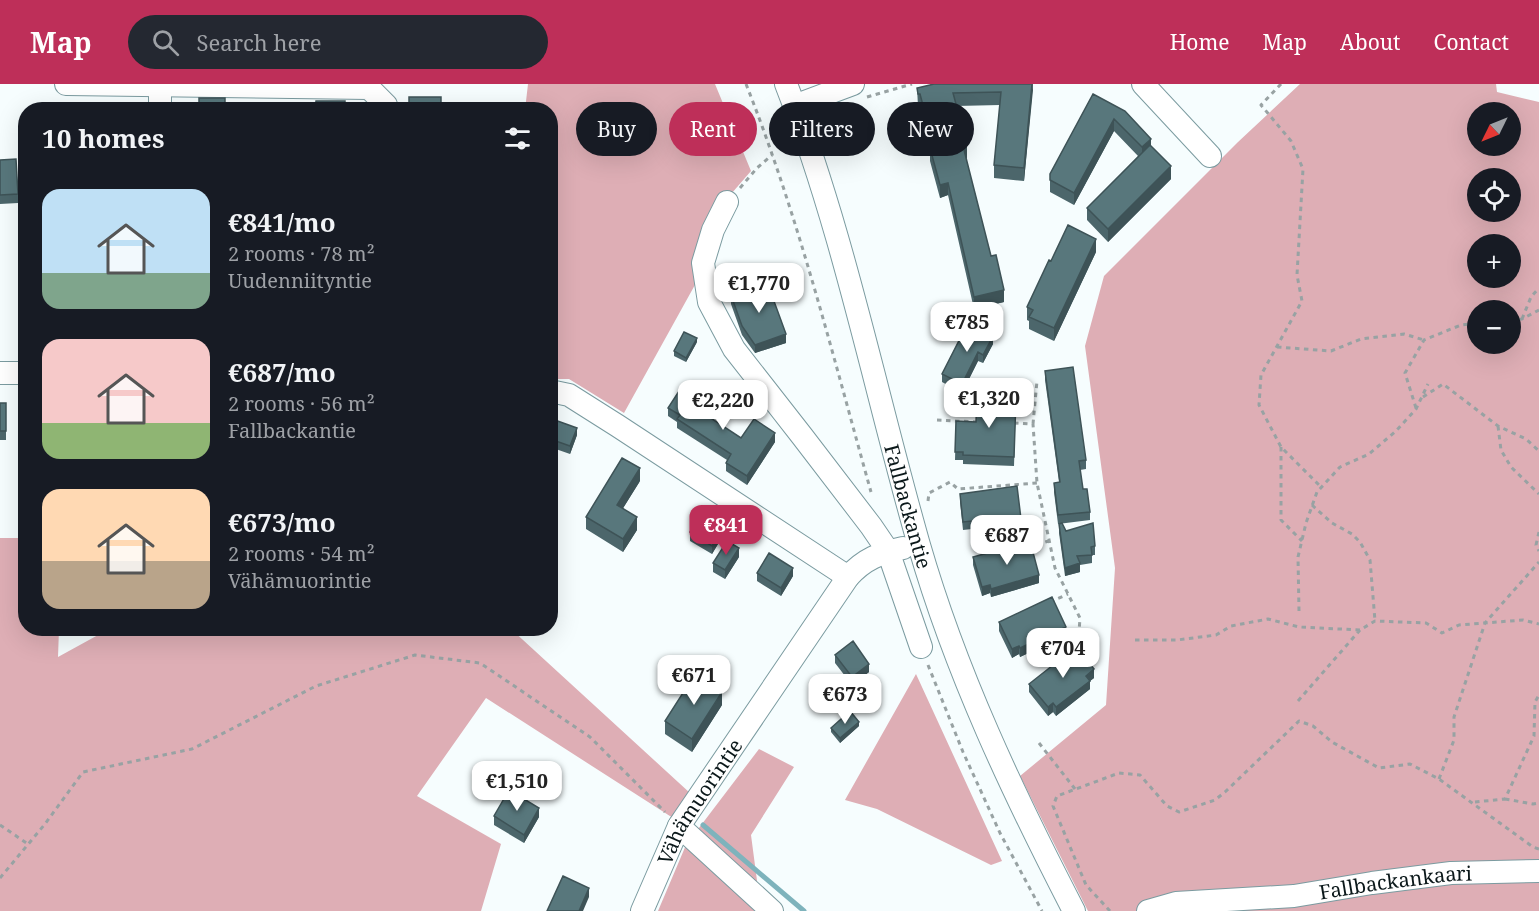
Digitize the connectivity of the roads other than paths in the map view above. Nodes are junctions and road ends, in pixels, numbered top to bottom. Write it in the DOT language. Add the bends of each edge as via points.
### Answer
graph roads {
  1 [pos="66,84"];
  2 [pos="786,84"];
  3 [pos="853,84"];
  4 [pos="1143,84"];
  5 [pos="160,86"];
  6 [pos="160,102"];
  7 [pos="383,102"];
  8 [pos="793,102"];
  9 [pos="805,102"];
  10 [pos="811,156"];
  11 [pos="1210,156"];
  12 [pos="727,202"];
  13 [pos="0,373"];
  14 [pos="18,373"];
  15 [pos="558,393"];
  16 [pos="919,544"];
  17 [pos="888,551"];
  18 [pos="848,577"];
  19 [pos="921,647"];
  20 [pos="679,826"];
  21 [pos="1539,871"];
  22 [pos="642,911"];
  23 [pos="772,911"];
  24 [pos="1074,911"];
  25 [pos="1148,911"];
  1 -- 5 [label="street"];
  2 -- 8 [label="street, Fallbackantie"];
  3 -- 9 [label="street"];
  4 -- 11 [label="street"];
  5 -- 6 [label="street"];
  5 -- 7 [label="street" via="369,88"];
  10 -- 16 [label="street, Fallbackantie"];
  12 -- 17 [label="street" via="703,263 709,302 734,349"];
  13 -- 14 [label="street"];
  15 -- 18 [label="street" via="579,401"];
  16 -- 17 [label="street, Vähämuorintie"];
  16 -- 24 [label="street, Fallbackantie" via="954,650 994,747"];
  17 -- 18 [label="street, Vähämuorintie" via="860,564"];
  17 -- 19 [label="street"];
  18 -- 20 [label="street, Vähämuorintie"];
  20 -- 22 [label="street, Vähämuorintie"];
  20 -- 23 [label="street"];
  21 -- 25 [label="street, Fallbackankaari" via="1451,873 1294,896 1176,903"];
}
